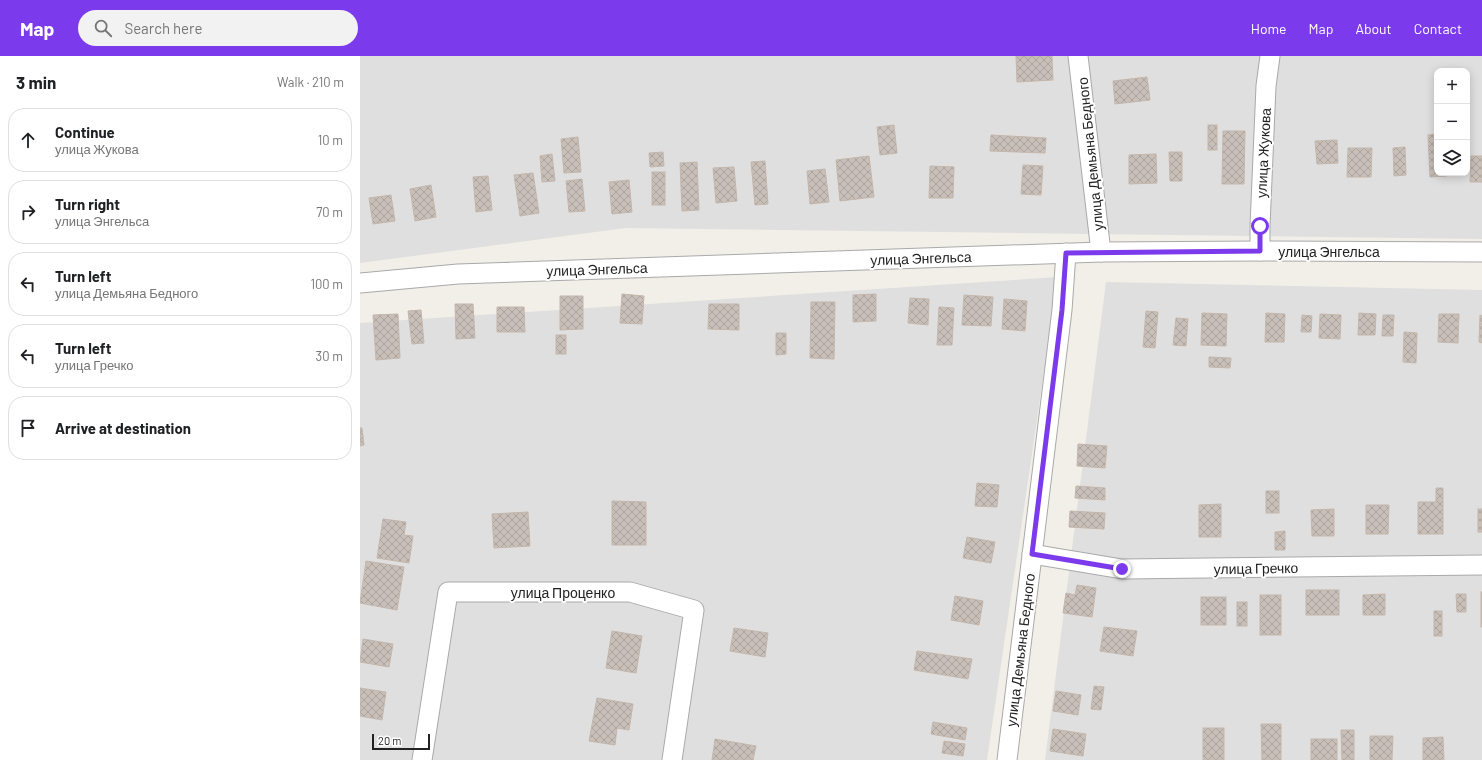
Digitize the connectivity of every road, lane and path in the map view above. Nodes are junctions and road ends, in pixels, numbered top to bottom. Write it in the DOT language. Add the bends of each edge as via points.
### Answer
graph roads {
  1 [pos="1078,56"];
  2 [pos="1270,56"];
  3 [pos="1260,251"];
  4 [pos="1101,252"];
  5 [pos="1482,252"];
  6 [pos="1066,253"];
  7 [pos="360,282"];
  8 [pos="1032,554"];
  9 [pos="1482,565"];
  10 [pos="422,760"];
  11 [pos="672,760"];
  12 [pos="1007,760"];
  1 -- 4 [label="street, улица Демьяна Бедного"];
  2 -- 3 [label="street, улица Жукова" via="1266,86"];
  3 -- 4 [label="street, улица Энгельса"];
  3 -- 5 [label="street, улица Энгельса"];
  4 -- 6 [label="street, улица Энгельса"];
  6 -- 7 [label="street, улица Энгельса" via="458,274"];
  6 -- 8 [label="street, улица Демьяна Бедного" via="1062,310"];
  8 -- 9 [label="street, улица Гречко" via="1122,569"];
  8 -- 12 [label="street, улица Демьяна Бедного"];
  10 -- 11 [label="street, улица Проценко" via="448,592 630,592 694,610"];
}
